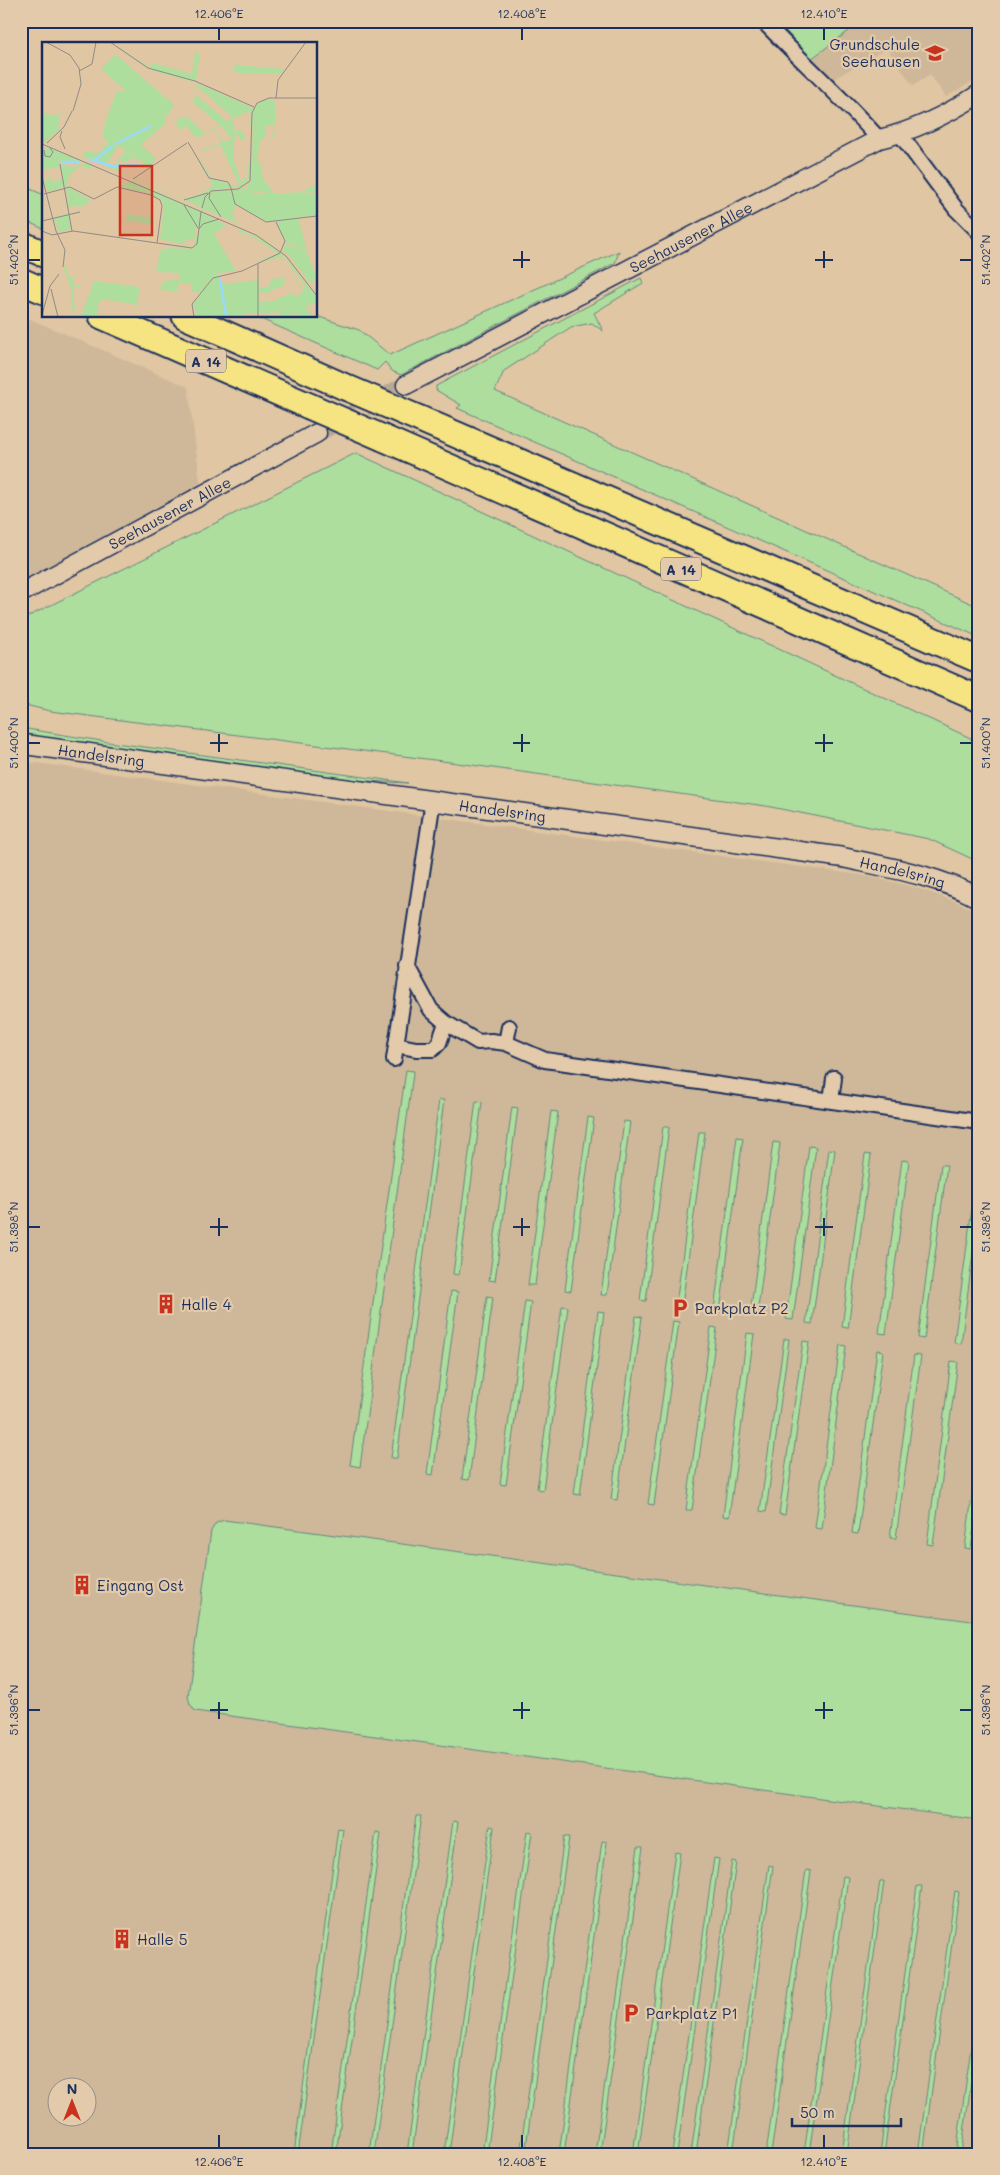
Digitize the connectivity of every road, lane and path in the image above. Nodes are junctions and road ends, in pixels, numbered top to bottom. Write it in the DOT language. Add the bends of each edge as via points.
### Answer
graph roads {
  1 [pos="763,21"];
  2 [pos="979,94"];
  3 [pos="900,134"];
  4 [pos="879,140"];
  5 [pos="979,232"];
  6 [pos="21,244"];
  7 [pos="42,253"];
  8 [pos="21,281"];
  9 [pos="42,290"];
  10 [pos="107,318"];
  11 [pos="190,318"];
  12 [pos="406,385"];
  13 [pos="317,432"];
  14 [pos="21,593"];
  15 [pos="979,660"];
  16 [pos="979,699"];
  17 [pos="21,744"];
  18 [pos="433,800"];
  19 [pos="979,898"];
  20 [pos="407,966"];
  21 [pos="446,1023"];
  22 [pos="509,1027"];
  23 [pos="506,1043"];
  24 [pos="834,1078"];
  25 [pos="831,1101"];
  26 [pos="979,1122"];
  1 -- 4 [label="street"];
  2 -- 3 [label="street, Seehausener Allee"];
  3 -- 4 [label="street, Seehausener Allee"];
  3 -- 5 [label="street" via="956,209"];
  4 -- 12 [label="street, Seehausener Allee"];
  6 -- 7 [label="highway"];
  8 -- 9 [label="highway"];
  10 -- 16 [label="highway, A 14, bridge"];
  11 -- 15 [label="highway, A 14, bridge"];
  13 -- 14 [label="street, Seehausener Allee"];
  17 -- 18 [label="main road, Handelsring"];
  18 -- 19 [label="main road, Handelsring" via="840,857 905,871"];
  18 -- 20 [label="street"];
  20 -- 21 [label="street" via="432,1010"];
  20 -- 21 [label="street" via="395,1052 433,1049 439,1043"];
  21 -- 23 [label="street" via="478,1042"];
  22 -- 23 [label="street"];
  23 -- 25 [label="street" via="545,1060"];
  24 -- 25 [label="street"];
  25 -- 26 [label="street"];
}
